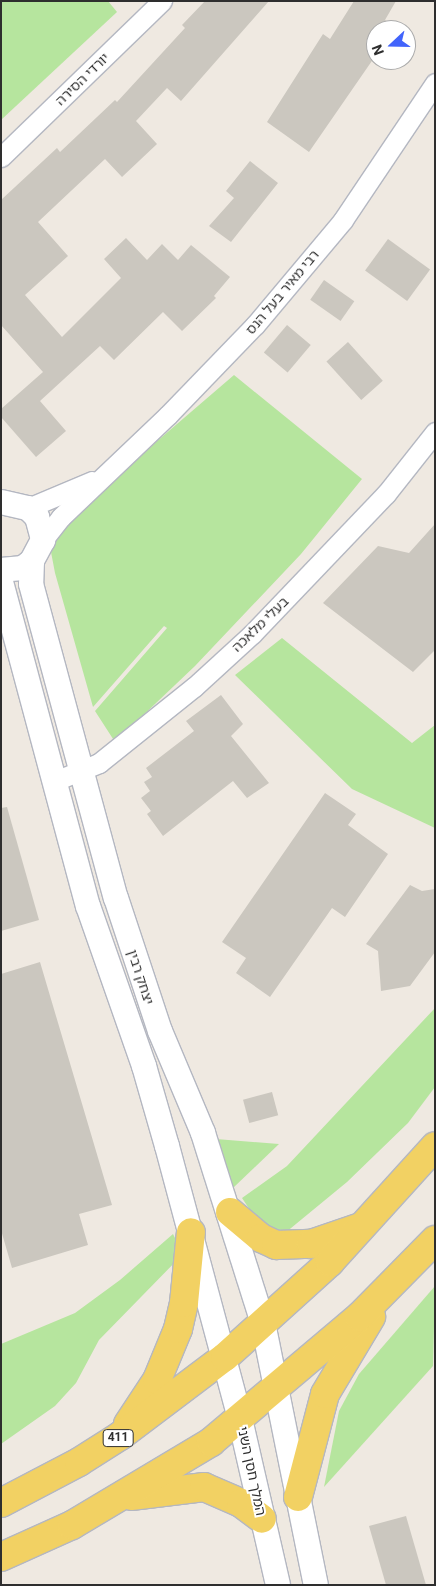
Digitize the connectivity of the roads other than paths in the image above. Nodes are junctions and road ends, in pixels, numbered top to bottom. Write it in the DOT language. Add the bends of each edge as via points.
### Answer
graph roads {
  1 [pos="162,1"];
  2 [pos="435,83"];
  3 [pos="1,157"];
  4 [pos="435,432"];
  5 [pos="100,478"];
  6 [pos="2,501"];
  7 [pos="28,508"];
  8 [pos="43,540"];
  9 [pos="32,561"];
  10 [pos="1,570"];
  11 [pos="1,582"];
  12 [pos="83,773"];
  13 [pos="55,781"];
  14 [pos="435,1146"];
  15 [pos="230,1212"];
  16 [pos="364,1226"];
  17 [pos="190,1232"];
  18 [pos="435,1240"];
  19 [pos="390,1289"];
  20 [pos="263,1323"];
  21 [pos="224,1357"];
  22 [pos="275,1385"];
  23 [pos="240,1419"];
  24 [pos="120,1436"];
  25 [pos="120,1497"];
  26 [pos="298,1497"];
  27 [pos="1,1503"];
  28 [pos="262,1519"];
  29 [pos="1,1557"];
  30 [pos="278,1585"];
  31 [pos="316,1585"];
  1 -- 3 [label="street, יורדי הסירה"];
  2 -- 5 [label="street, רבי מאיר בעל הנס" via="343,220 255,325 168,415"];
  4 -- 12 [label="street, בעלי מלאכה" via="386,494 252,634 171,705"];
  5 -- 7 [label="street, רבי מאיר בעל הנס"];
  5 -- 8 [label="street, רבי מאיר בעל הנס" via="60,517"];
  6 -- 7 [label="street"];
  7 -- 8 [label="street" via="37,517"];
  8 -- 9 [label="street"];
  9 -- 10 [label="street" via="22,568"];
  9 -- 12 [label="street, יצחק רבין" via="31,584"];
  11 -- 13 [label="street, יצחק רבין"];
  12 -- 13 [label="street, בעלי מלאכה"];
  12 -- 15 [label="street, יצחק רבין" via="141,976 160,1032 192,1103"];
  13 -- 17 [label="street, יצחק רבין" via="88,906 144,1066"];
  14 -- 16 [label="main road, 411"];
  15 -- 16 [label="main road" via="246,1227 276,1245 311,1244"];
  15 -- 20 [label="street, יצחק רבין"];
  16 -- 20 [label="main road, 411"];
  17 -- 21 [label="street, יצחק רבין"];
  17 -- 24 [label="main road" via="184,1303 169,1355"];
  18 -- 19 [label="main road"];
  19 -- 22 [label="main road"];
  19 -- 26 [label="main road" via="351,1348 326,1394"];
  20 -- 21 [label="main road, 411"];
  20 -- 22 [label="street, יצחק רבין"];
  21 -- 23 [label="street, המלך חסן השני"];
  21 -- 24 [label="main road, 411"];
  22 -- 23 [label="main road"];
  22 -- 26 [label="street"];
  23 -- 25 [label="main road" via="211,1442"];
  23 -- 28 [label="street, המלך חסן השני"];
  24 -- 27 [label="main road, 411" via="79,1462"];
  25 -- 28 [label="main road" via="204,1488 242,1503"];
  25 -- 29 [label="main road" via="72,1525"];
  26 -- 31 [label="street"];
  28 -- 30 [label="street, המלך חסן השני"];
}
